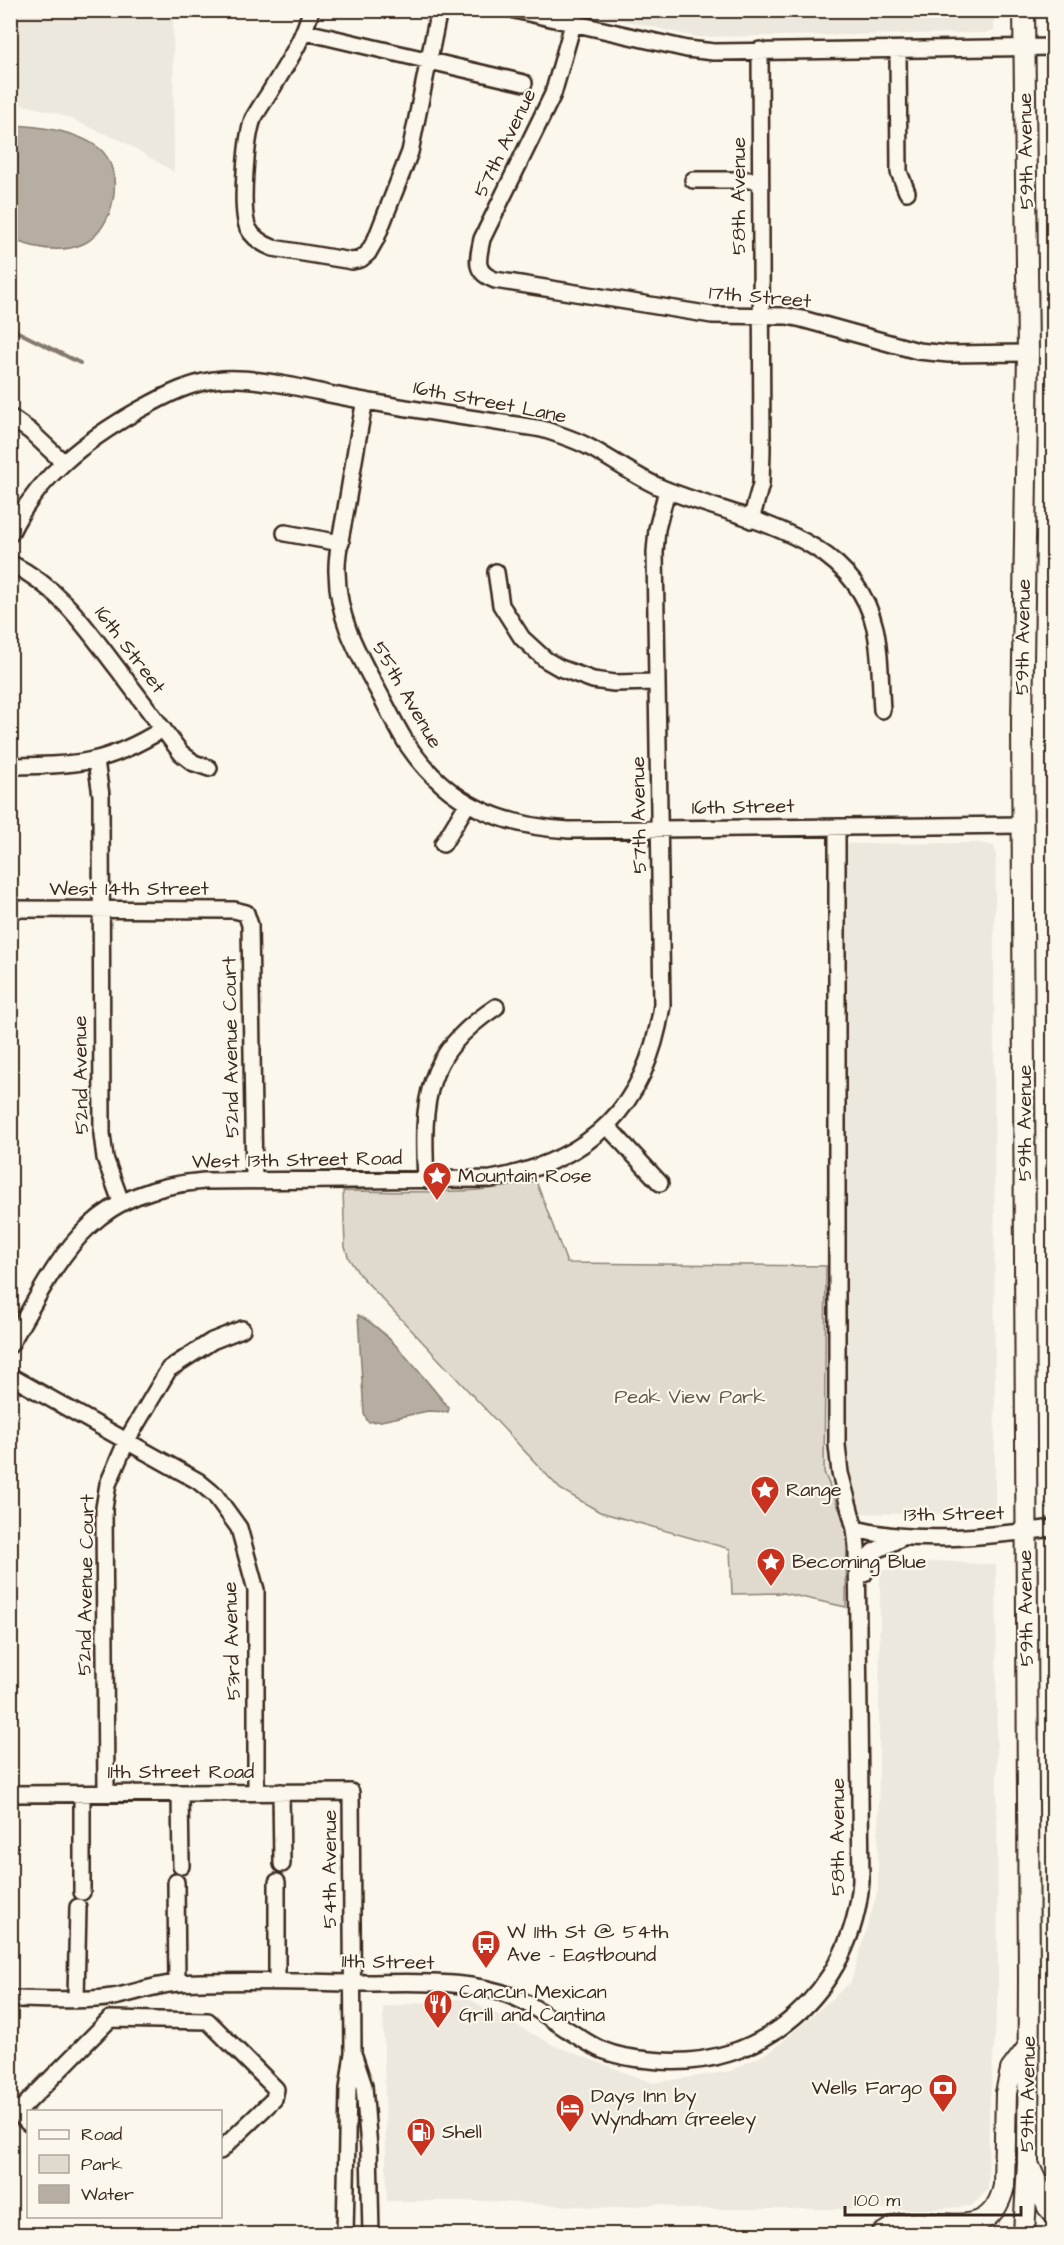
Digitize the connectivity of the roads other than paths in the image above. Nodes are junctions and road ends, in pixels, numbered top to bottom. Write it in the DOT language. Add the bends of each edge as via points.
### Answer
graph roads {
  1 [pos="311,10"];
  2 [pos="439,10"];
  3 [pos="515,10"];
  4 [pos="1024,10"];
  5 [pos="573,24"];
  6 [pos="306,32"];
  7 [pos="1024,46"];
  8 [pos="1053,47"];
  9 [pos="760,50"];
  10 [pos="898,51"];
  11 [pos="429,62"];
  12 [pos="524,83"];
  13 [pos="693,180"];
  14 [pos="759,180"];
  15 [pos="907,192"];
  16 [pos="487,277"];
  17 [pos="761,316"];
  18 [pos="1028,353"];
  19 [pos="365,401"];
  20 [pos="10,417"];
  21 [pos="63,462"];
  22 [pos="667,490"];
  23 [pos="751,520"];
  24 [pos="285,533"];
  25 [pos="10,534"];
  26 [pos="341,543"];
  27 [pos="10,564"];
  28 [pos="496,572"];
  29 [pos="657,682"];
  30 [pos="882,710"];
  31 [pos="163,729"];
  32 [pos="96,761"];
  33 [pos="10,766"];
  34 [pos="209,768"];
  35 [pos="468,803"];
  36 [pos="1023,825"];
  37 [pos="837,827"];
  38 [pos="661,828"];
  39 [pos="443,844"];
  40 [pos="10,909"];
  41 [pos="100,910"];
  42 [pos="246,913"];
  43 [pos="496,1007"];
  44 [pos="607,1126"];
  45 [pos="254,1180"];
  46 [pos="426,1180"];
  47 [pos="660,1183"];
  48 [pos="121,1203"];
  49 [pos="242,1329"];
  50 [pos="10,1345"];
  51 [pos="10,1376"];
  52 [pos="127,1440"];
  53 [pos="1053,1528"];
  54 [pos="855,1529"];
  55 [pos="1025,1532"];
  56 [pos="905,1536"];
  57 [pos="859,1615"];
  58 [pos="256,1792"];
  59 [pos="281,1792"];
  60 [pos="351,1792"];
  61 [pos="106,1793"];
  62 [pos="180,1793"];
  63 [pos="10,1794"];
  64 [pos="82,1794"];
  65 [pos="282,1864"];
  66 [pos="181,1866"];
  67 [pos="176,1882"];
  68 [pos="277,1882"];
  69 [pos="82,1892"];
  70 [pos="78,1907"];
  71 [pos="277,1981"];
  72 [pos="177,1983"];
  73 [pos="352,1983"];
  74 [pos="111,1997"];
  75 [pos="76,1998"];
  76 [pos="10,1999"];
  77 [pos="110,2019"];
  78 [pos="1029,2046"];
  79 [pos="746,2047"];
  80 [pos="353,2053"];
  81 [pos="19,2113"];
  82 [pos="222,2149"];
  83 [pos="1028,2163"];
  84 [pos="1053,2214"];
  85 [pos="345,2235"];
  86 [pos="371,2235"];
  87 [pos="882,2235"];
  88 [pos="1024,2235"];
  1 -- 6 [label="street"];
  2 -- 11 [label="street"];
  3 -- 5 [label="street"];
  4 -- 7 [label="main road, 59th Avenue"];
  5 -- 9 [label="street" via="687,49"];
  5 -- 16 [label="street, 57th Avenue" via="553,94 482,239 480,271"];
  6 -- 11 [label="street"];
  6 -- 11 [label="street" via="254,117 248,135 244,209 247,225 262,243 273,248 352,261 368,253 410,152"];
  7 -- 8 [label="street"];
  7 -- 10 [label="street"];
  7 -- 18 [label="main road, 59th Avenue"];
  9 -- 10 [label="street"];
  9 -- 14 [label="street, 58th Avenue"];
  10 -- 15 [label="street" via="899,172"];
  11 -- 12 [label="street"];
  13 -- 14 [label="street"];
  14 -- 17 [label="street, 58th Avenue"];
  16 -- 17 [label="street, 17th Street" via="712,315"];
  17 -- 18 [label="street, 17th Street" via="802,319 918,351"];
  17 -- 23 [label="street, 58th Avenue" via="761,484"];
  18 -- 36 [label="main road, 59th Avenue"];
  19 -- 21 [label="street, 16th Street Lane" via="253,381 199,382 116,423"];
  19 -- 22 [label="street, 16th Street Lane" via="566,436"];
  19 -- 26 [label="street, 55th Avenue"];
  20 -- 21 [label="street"];
  21 -- 25 [label="street, 16th Street Lane" via="39,489"];
  22 -- 23 [label="street, 16th Street Lane"];
  22 -- 29 [label="street, 57th Avenue" via="657,529"];
  23 -- 30 [label="street, 16th Street Lane" via="821,550 852,580 875,629"];
  24 -- 26 [label="street"];
  26 -- 35 [label="street, 55th Avenue" via="336,570 342,616 350,639 408,745 444,786"];
  27 -- 31 [label="street, 16th Street" via="29,572 77,615"];
  28 -- 29 [label="street" via="501,605 522,638 546,660 593,680"];
  29 -- 38 [label="street, 57th Avenue"];
  31 -- 32 [label="street" via="136,746"];
  31 -- 34 [label="street, 16th Street" via="181,753"];
  32 -- 33 [label="street"];
  32 -- 41 [label="street, 52nd Avenue" via="101,795"];
  35 -- 38 [label="street, 16th Street" via="504,820 540,828"];
  35 -- 39 [label="street"];
  36 -- 37 [label="street, 16th Street"];
  36 -- 55 [label="main road, 59th Avenue"];
  37 -- 38 [label="street, 16th Street"];
  37 -- 54 [label="street, 58th Avenue" via="837,1445"];
  38 -- 44 [label="street, 57th Avenue" via="662,1005 658,1029 647,1066"];
  40 -- 41 [label="street, West 14th Street"];
  41 -- 42 [label="street, West 14th Street"];
  41 -- 48 [label="street, 52nd Avenue" via="102,1134 105,1158"];
  42 -- 45 [label="street, 52nd Avenue Court" via="250,925"];
  43 -- 46 [label="street" via="453,1042 438,1065 424,1119"];
  44 -- 46 [label="street, West 13th Street Road" via="576,1150 531,1170 491,1179"];
  44 -- 47 [label="street"];
  45 -- 46 [label="street, West 13th Street Road"];
  45 -- 48 [label="street, West 13th Street Road" via="174,1184"];
  48 -- 50 [label="street" via="96,1220 56,1264"];
  49 -- 52 [label="street, 52nd Avenue Court" via="212,1341 169,1369"];
  51 -- 52 [label="street"];
  52 -- 58 [label="street, 53rd Avenue" via="198,1480 215,1495 239,1528 256,1590"];
  52 -- 61 [label="street, 52nd Avenue Court" via="108,1484 104,1508"];
  53 -- 55 [label="street, 13th Street"];
  54 -- 56 [label="street, 13th Street"];
  54 -- 57 [label="street, 58th Avenue"];
  55 -- 56 [label="street, 13th Street"];
  55 -- 78 [label="main road, 59th Avenue"];
  56 -- 57 [label="street, 58th Avenue" via="873,1552 864,1562 864,1605"];
  57 -- 79 [label="street, 58th Avenue" via="861,1881 854,1927 833,1974 805,2009"];
  58 -- 59 [label="street, 11th Street Road"];
  58 -- 62 [label="street, 11th Street Road"];
  59 -- 60 [label="street, 11th Street Road"];
  59 -- 65 [label="street"];
  60 -- 73 [label="street, 54th Avenue"];
  61 -- 62 [label="street, 11th Street Road"];
  61 -- 64 [label="street, 11th Street Road"];
  62 -- 66 [label="street"];
  63 -- 64 [label="street, 11th Street Road"];
  64 -- 69 [label="street"];
  67 -- 72 [label="street"];
  68 -- 71 [label="street"];
  70 -- 75 [label="street"];
  71 -- 72 [label="street, 11th Street"];
  71 -- 73 [label="street, 11th Street"];
  72 -- 74 [label="street, 11th Street"];
  73 -- 79 [label="street, 11th Street" via="452,1984 497,1992 525,2002 602,2050 640,2059 690,2062 725,2056"];
  73 -- 80 [label="street, 54th Avenue"];
  74 -- 75 [label="street, 11th Street"];
  74 -- 77 [label="street"];
  75 -- 76 [label="street, 11th Street"];
  77 -- 81 [label="street"];
  77 -- 82 [label="street" via="208,2021 276,2090 274,2099"];
  78 -- 83 [label="main road, 59th Avenue"];
  78 -- 87 [label="main road" via="1011,2070 1006,2092 1004,2186 993,2211 984,2221 971,2224 900,2224"];
  80 -- 85 [label="street, 54th Avenue" via="348,2090"];
  80 -- 86 [label="street, 54th Avenue" via="364,2086"];
  83 -- 84 [label="main road"];
  83 -- 88 [label="main road, 59th Avenue"];
}
